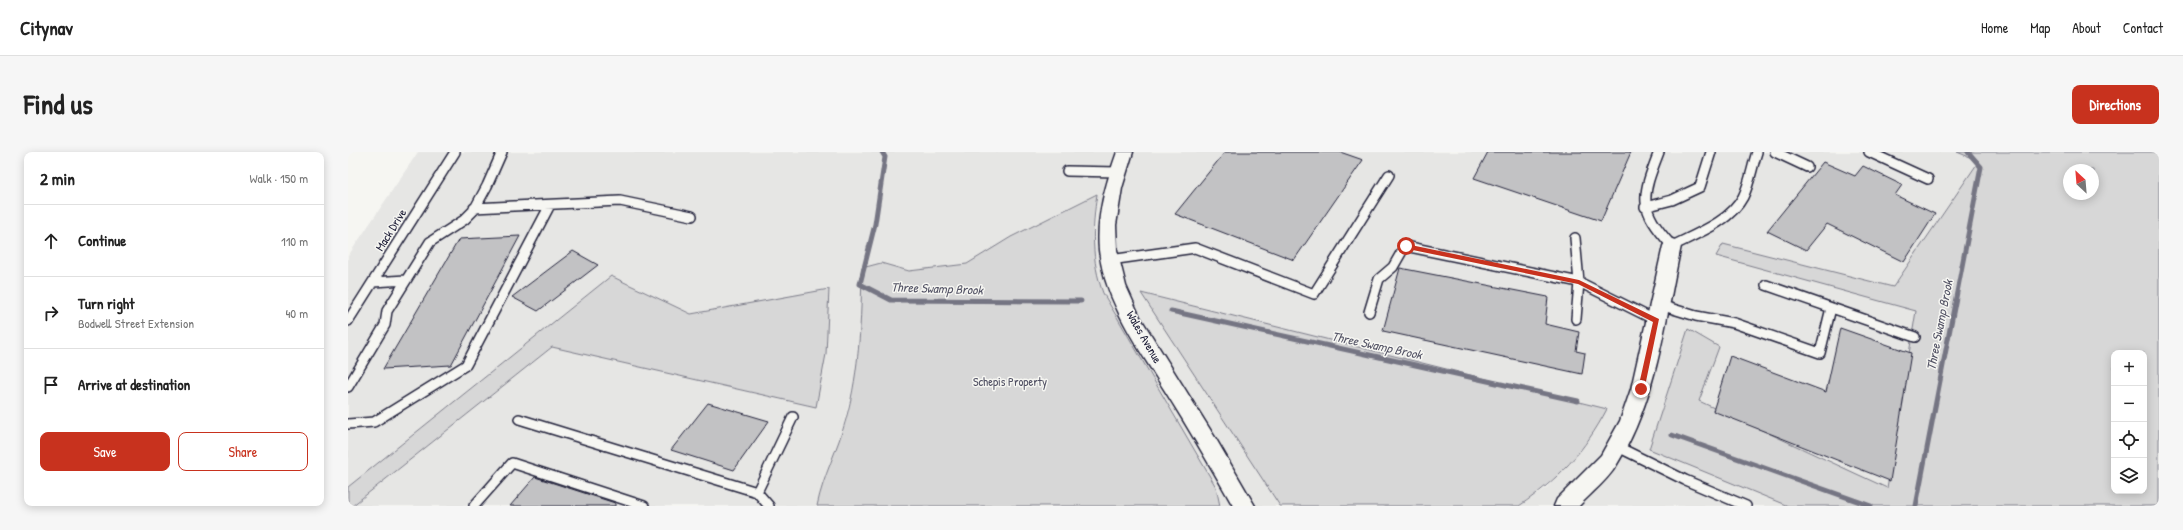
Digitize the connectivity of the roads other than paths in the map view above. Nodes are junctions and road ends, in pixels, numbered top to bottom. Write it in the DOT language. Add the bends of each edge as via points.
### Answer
graph roads {
  1 [pos="455,152"];
  2 [pos="502,152"];
  3 [pos="1125,152"];
  4 [pos="1659,152"];
  5 [pos="1711,152"];
  6 [pos="1757,152"];
  7 [pos="1775,152"];
  8 [pos="1869,152"];
  9 [pos="1807,167"];
  10 [pos="1067,171"];
  11 [pos="1118,172"];
  12 [pos="1389,175"];
  13 [pos="1928,179"];
  14 [pos="550,205"];
  15 [pos="1645,207"];
  16 [pos="474,208"];
  17 [pos="692,216"];
  18 [pos="1575,238"];
  19 [pos="1672,246"];
  20 [pos="1110,260"];
  21 [pos="406,280"];
  22 [pos="373,282"];
  23 [pos="1579,282"];
  24 [pos="1766,285"];
  25 [pos="1831,308"];
  26 [pos="1369,312"];
  27 [pos="1658,313"];
  28 [pos="1576,319"];
  29 [pos="348,321"];
  30 [pos="1915,338"];
  31 [pos="348,387"];
  32 [pos="793,416"];
  33 [pos="519,418"];
  34 [pos="348,424"];
  35 [pos="1618,447"];
  36 [pos="757,492"];
  37 [pos="474,506"];
  38 [pos="644,506"];
  39 [pos="769,506"];
  40 [pos="1244,506"];
  41 [pos="1565,506"];
  42 [pos="1746,506"];
  1 -- 22 [label="lane, Mack Drive"];
  2 -- 16 [label="lane"];
  3 -- 11 [label="street, Wales Avenue"];
  4 -- 15 [label="lane" via="1645,187"];
  5 -- 15 [label="lane" via="1700,187 1672,200"];
  6 -- 19 [label="lane" via="1741,201 1734,209 1723,218"];
  7 -- 9 [label="lane"];
  8 -- 13 [label="lane"];
  10 -- 11 [label="lane"];
  11 -- 20 [label="street, Wales Avenue" via="1110,201 1108,221"];
  12 -- 20 [label="lane" via="1314,294 1195,248"];
  14 -- 16 [label="lane"];
  14 -- 17 [label="lane" via="620,202"];
  14 -- 34 [label="lane" via="466,365 374,422"];
  15 -- 19 [label="lane" via="1646,214 1657,230"];
  16 -- 21 [label="lane" via="468,216 437,234"];
  18 -- 23 [label="lane"];
  19 -- 27 [label="street"];
  20 -- 40 [label="street, Wales Avenue" via="1116,285 1124,302"];
  21 -- 22 [label="lane"];
  21 -- 31 [label="lane" via="387,311 385,326"];
  22 -- 29 [label="lane, Mack Drive"];
  23 -- 26 [label="lane" via="1406,246 1393,267 1379,279"];
  23 -- 27 [label="lane"];
  23 -- 28 [label="lane"];
  24 -- 25 [label="lane"];
  25 -- 27 [label="lane" via="1820,352 1734,323"];
  25 -- 30 [label="lane"];
  27 -- 35 [label="street" via="1641,389"];
  32 -- 36 [label="lane"];
  33 -- 36 [label="lane"];
  35 -- 41 [label="street"];
  35 -- 42 [label="lane"];
  36 -- 39 [label="lane"];
  37 -- 38 [label="lane" via="512,463"];
}
